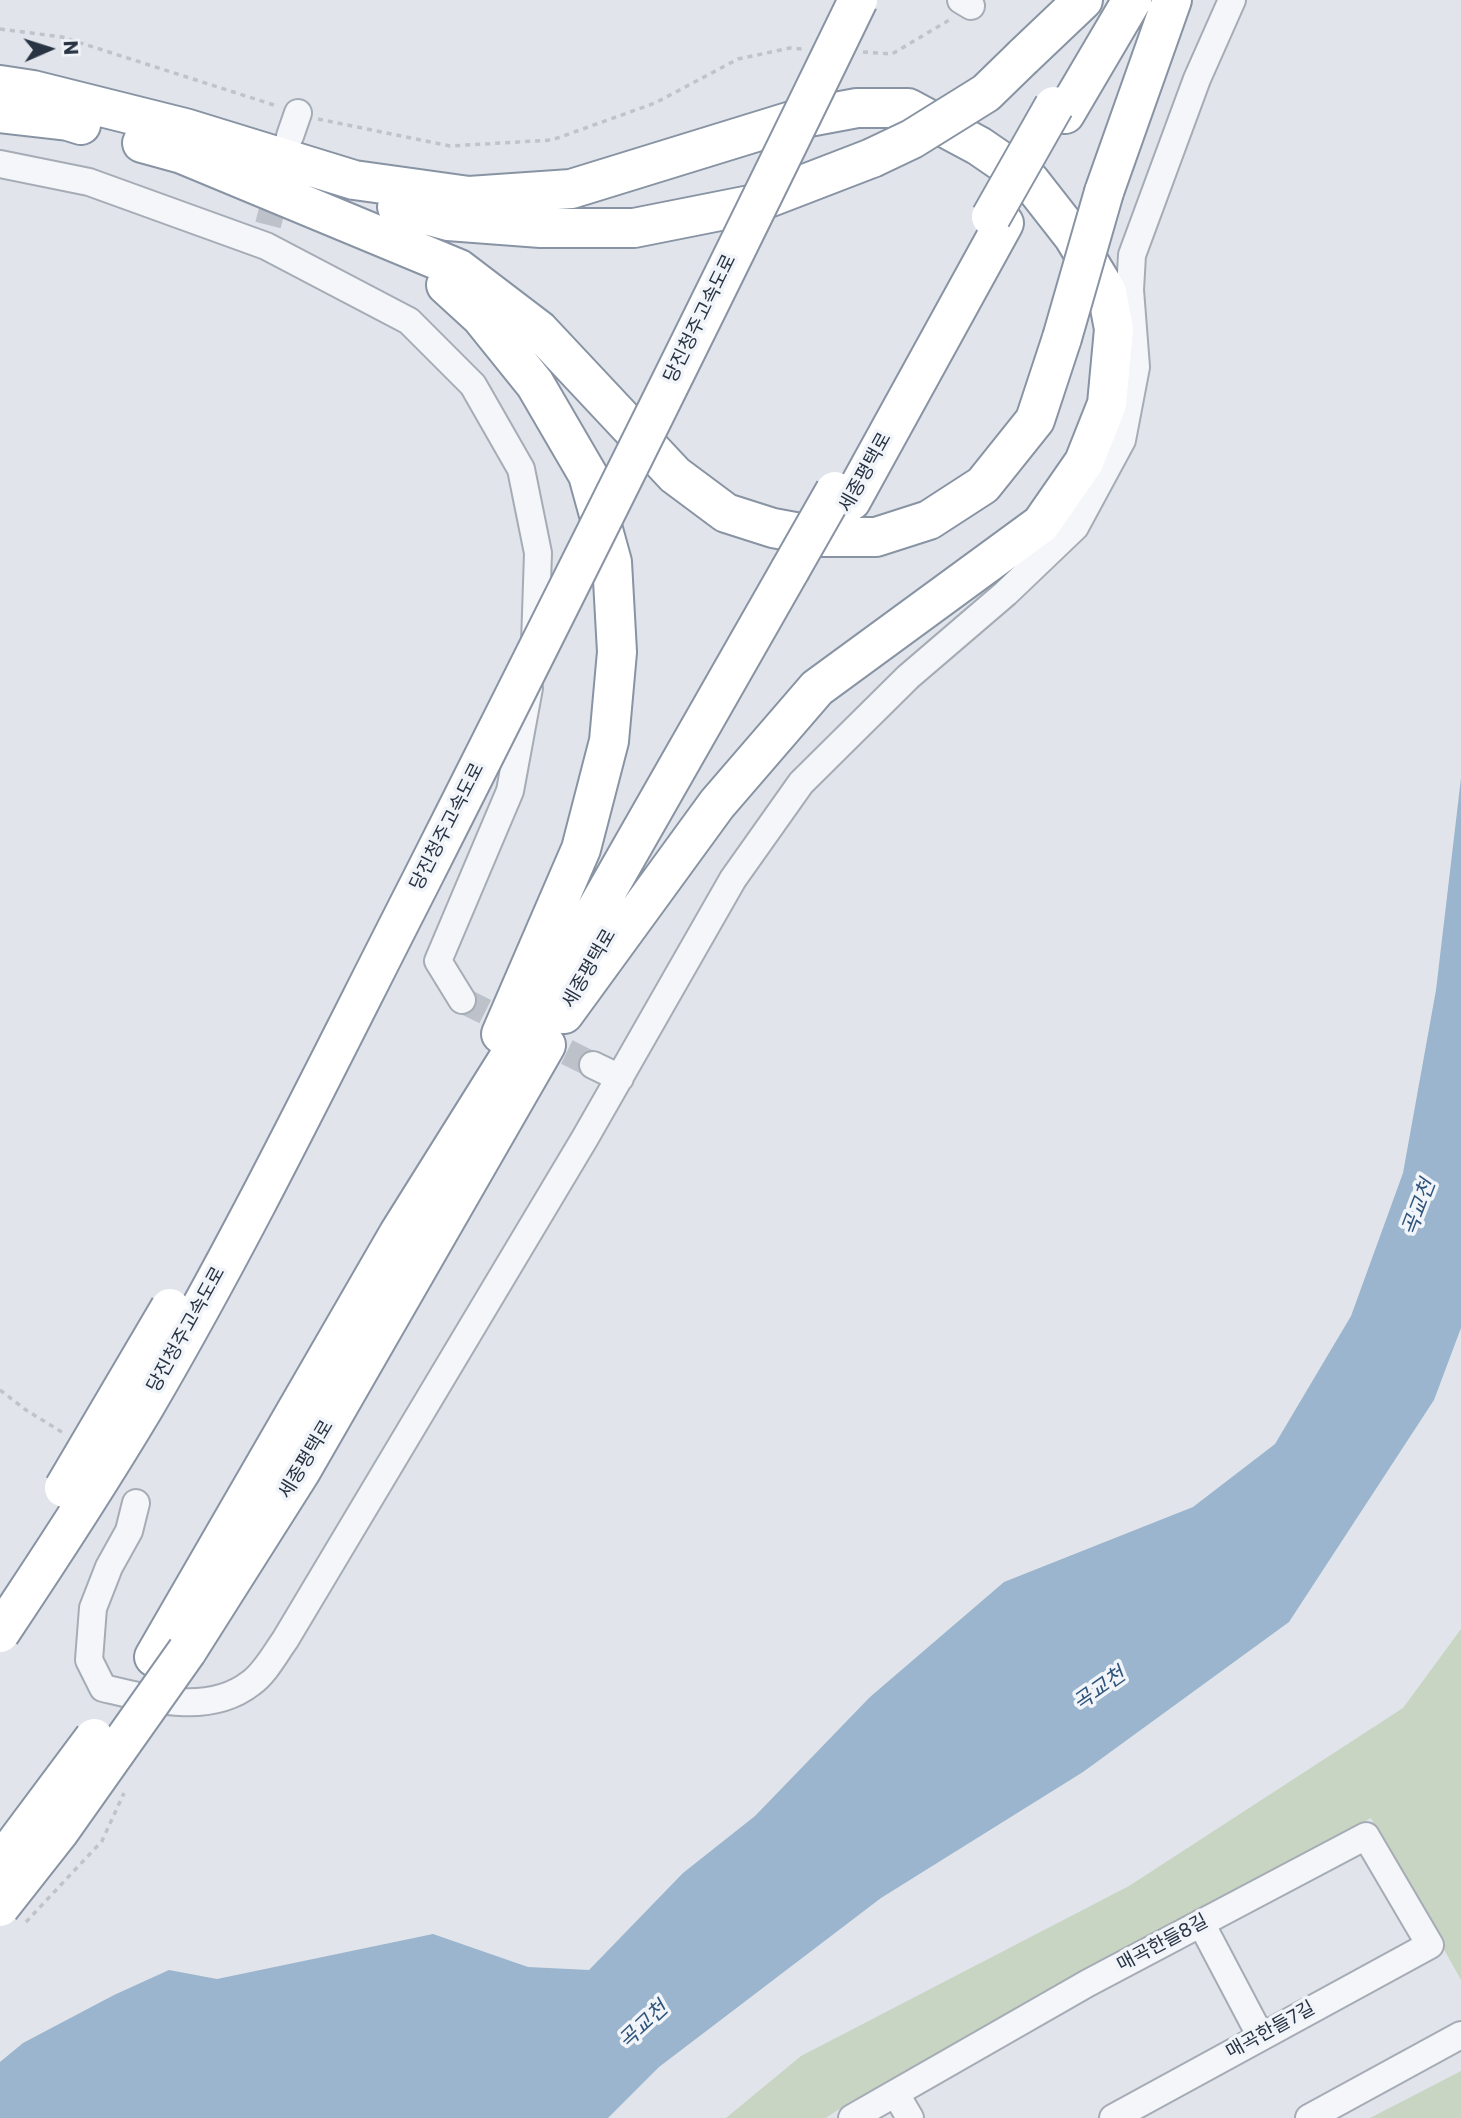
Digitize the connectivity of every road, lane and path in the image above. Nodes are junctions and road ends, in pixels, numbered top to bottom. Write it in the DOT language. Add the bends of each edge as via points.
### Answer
graph roads {
  1 [pos="831,0"];
  2 [pos="858,0"];
  3 [pos="1083,0"];
  4 [pos="1115,0"];
  5 [pos="1132,0"];
  6 [pos="1172,0"];
  7 [pos="1232,0"];
  8 [pos="966,3"];
  9 [pos="0,29"];
  10 [pos="815,49"];
  11 [pos="854,52"];
  12 [pos="0,85"];
  13 [pos="1060,110"];
  14 [pos="0,113"];
  15 [pos="185,128"];
  16 [pos="0,164"];
  17 [pos="325,212"];
  18 [pos="799,574"];
  19 [pos="462,1000"];
  20 [pos="564,1014"];
  21 [pos="593,1065"];
  22 [pos="620,1078"];
  23 [pos="449,1154"];
  24 [pos="136,1503"];
  25 [pos="0,1587"];
  26 [pos="0,1633"];
  27 [pos="170,1654"];
  28 [pos="0,1864"];
  29 [pos="0,1907"];
  30 [pos="1201,1923"];
  31 [pos="1430,1945"];
  32 [pos="1461,2035"];
  33 [pos="1261,2037"];
  34 [pos="896,2094"];
  35 [pos="852,2118"];
  36 [pos="910,2118"];
  37 [pos="1113,2118"];
  38 [pos="1309,2118"];
  1 -- 25 [label="highway, 당진청주고속도로, bridge" via="634,402 235,1189 128,1381"];
  2 -- 26 [label="highway, 당진청주고속도로, bridge" via="502,721 280,1157 144,1407"];
  3 -- 15 [label="highway, bridge" via="986,93 912,139 750,205 634,228 541,228 449,220 352,195"];
  4 -- 13 [label="highway, 세종평택로"];
  5 -- 13 [label="highway, 세종평택로"];
  6 -- 17 [label="highway, bridge" via="1104,192 1035,420 983,485 929,520 876,537 822,537 726,513 675,475 539,330 479,284 459,269"];
  7 -- 22 [label="street" via="1197,79 1132,255 1136,367 1122,440 1074,527 908,677 801,783 733,879"];
  8 -- 11 [label="path" via="892,54"];
  9 -- 10 [label="path" via="62,37 294,124 450,146 552,140 655,103 738,59 790,48"];
  12 -- 15 [label="highway"];
  13 -- 18 [label="highway, 세종평택로, bridge"];
  14 -- 17 [label="highway" via="68,121 182,154"];
  15 -- 20 [label="highway" via="354,180 469,196 571,189 798,119 857,108 908,108 1030,180 1073,236 1107,292 1114,329 1107,404 1084,462 1041,524 817,688 717,804"];
  16 -- 19 [label="street" via="89,182 267,235 409,321 472,385 521,469 538,553 534,657 510,791 438,961"];
  17 -- 23 [label="highway" via="430,270 481,317 535,384 588,475 612,562 617,652 610,741 581,849"];
  18 -- 20 [label="highway, 세종평택로" via="686,802"];
  18 -- 23 [label="highway, 세종평택로"];
  20 -- 27 [label="highway, 세종평택로" via="301,1471"];
  21 -- 22 [label="street"];
  22 -- 24 [label="street" via="285,1640 253,1682 224,1699 165,1702 103,1688 89,1660 93,1608 129,1531"];
  23 -- 27 [label="highway, 세종평택로" via="399,1233"];
  27 -- 28 [label="highway, 세종평택로, bridge"];
  27 -- 29 [label="highway, 세종평택로, bridge" via="59,1832"];
  30 -- 31 [label="street, 매곡한들8길" via="1366,1836"];
  30 -- 33 [label="street"];
  30 -- 34 [label="street, 매곡한들8길"];
  31 -- 33 [label="street, 매곡한들7길"];
  32 -- 38 [label="street"];
  33 -- 37 [label="street, 매곡한들7길"];
  34 -- 35 [label="street, 매곡한들8길"];
  34 -- 36 [label="street"];
}
